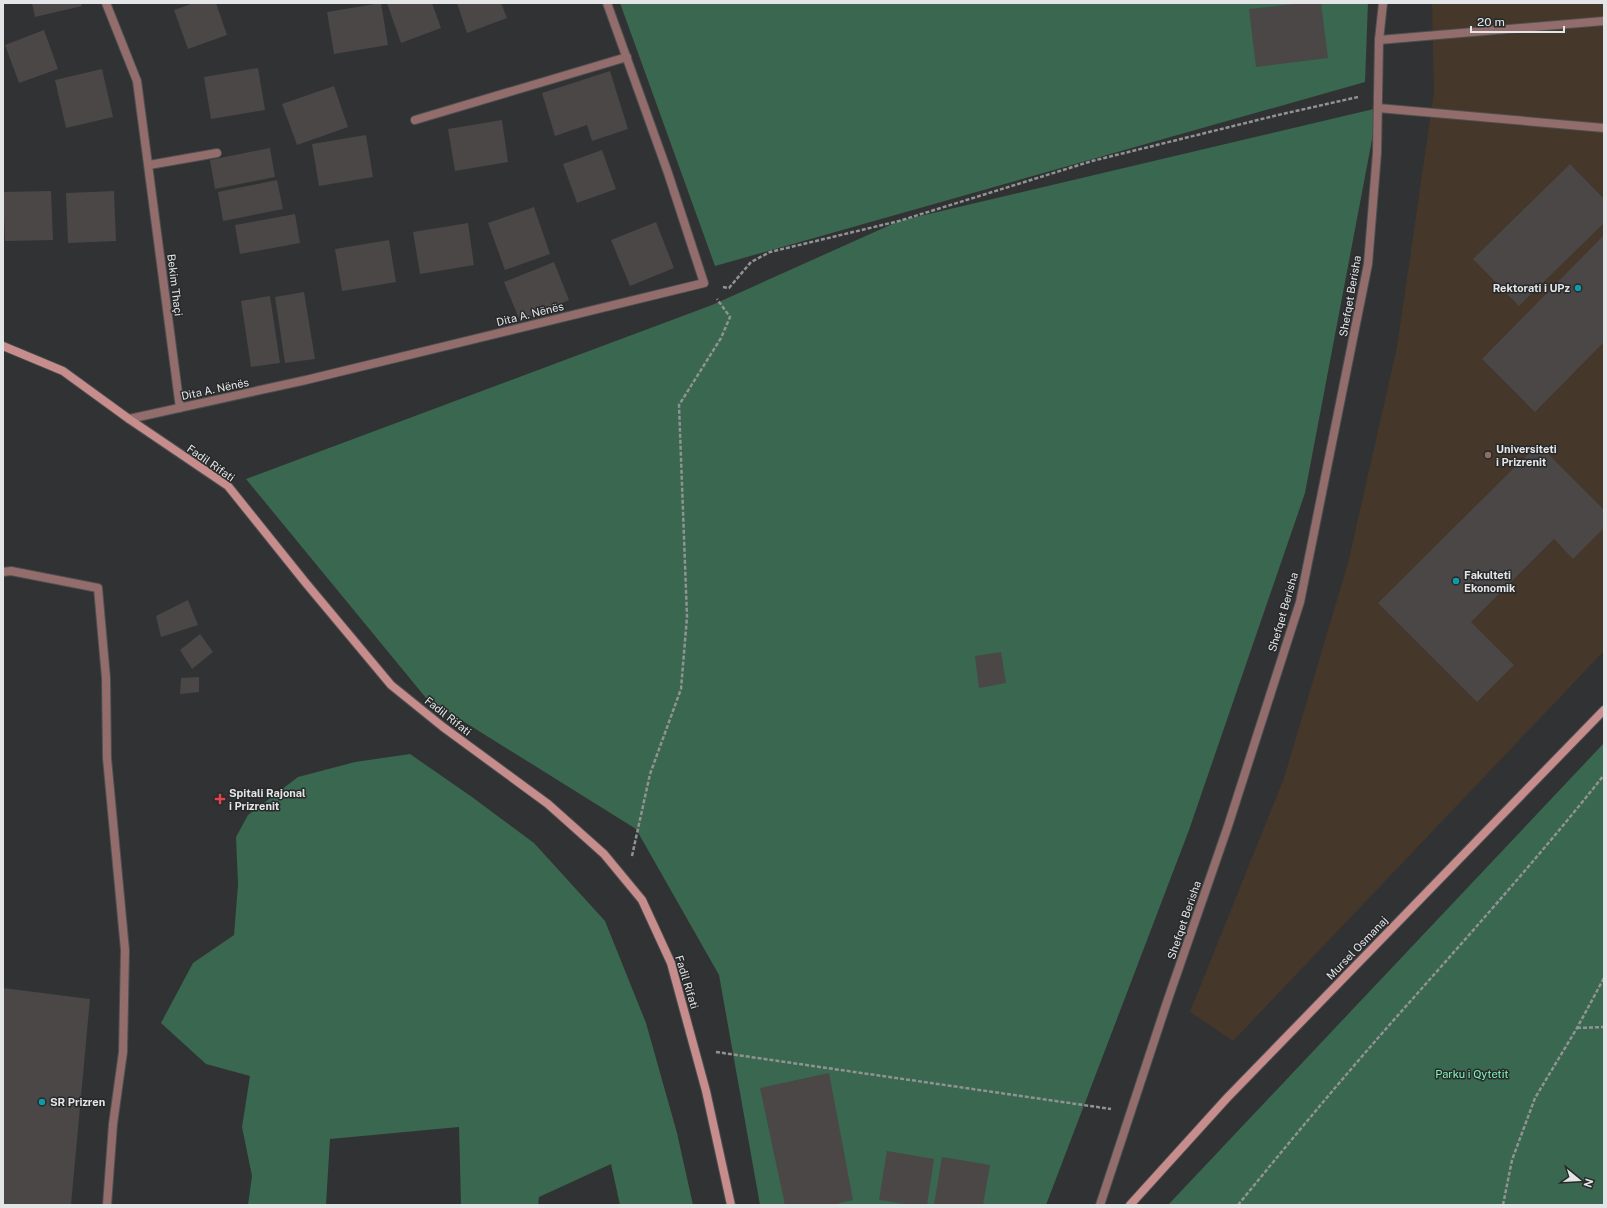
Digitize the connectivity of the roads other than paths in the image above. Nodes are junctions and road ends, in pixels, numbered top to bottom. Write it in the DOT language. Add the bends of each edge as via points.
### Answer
graph roads {
  1 [pos="106,3"];
  2 [pos="607,3"];
  3 [pos="1383,3"];
  4 [pos="1604,21"];
  5 [pos="1379,40"];
  6 [pos="627,57"];
  7 [pos="1378,108"];
  8 [pos="415,120"];
  9 [pos="1604,128"];
  10 [pos="217,153"];
  11 [pos="149,165"];
  12 [pos="3,346"];
  13 [pos="180,408"];
  14 [pos="128,419"];
  15 [pos="3,572"];
  16 [pos="1604,710"];
  17 [pos="107,1205"];
  18 [pos="731,1205"];
  19 [pos="1100,1205"];
  20 [pos="1130,1205"];
  1 -- 11 [label="street, Bekim Thaçi" via="137,81"];
  2 -- 6 [label="street"];
  3 -- 5 [label="street, Shefqet Berisha"];
  4 -- 5 [label="street"];
  5 -- 7 [label="street, Shefqet Berisha"];
  6 -- 8 [label="street"];
  6 -- 13 [label="street, Dita A. Nënës" via="704,283 306,380"];
  7 -- 9 [label="street"];
  7 -- 19 [label="street, Shefqet Berisha" via="1368,264 1300,602 1228,826"];
  10 -- 11 [label="street"];
  11 -- 13 [label="street, Bekim Thaçi"];
  12 -- 14 [label="street, Fadil Rifati" via="62,371"];
  13 -- 14 [label="street, Dita A. Nënës"];
  14 -- 18 [label="street, Fadil Rifati" via="228,486 391,685 442,727 548,804 604,854 642,900 671,963 706,1091"];
  15 -- 17 [label="street" via="11,571 98,588 106,678 107,758 125,950 123,1052 113,1124"];
  16 -- 20 [label="street, Mursel Osmanaj" via="1227,1098"];
}
